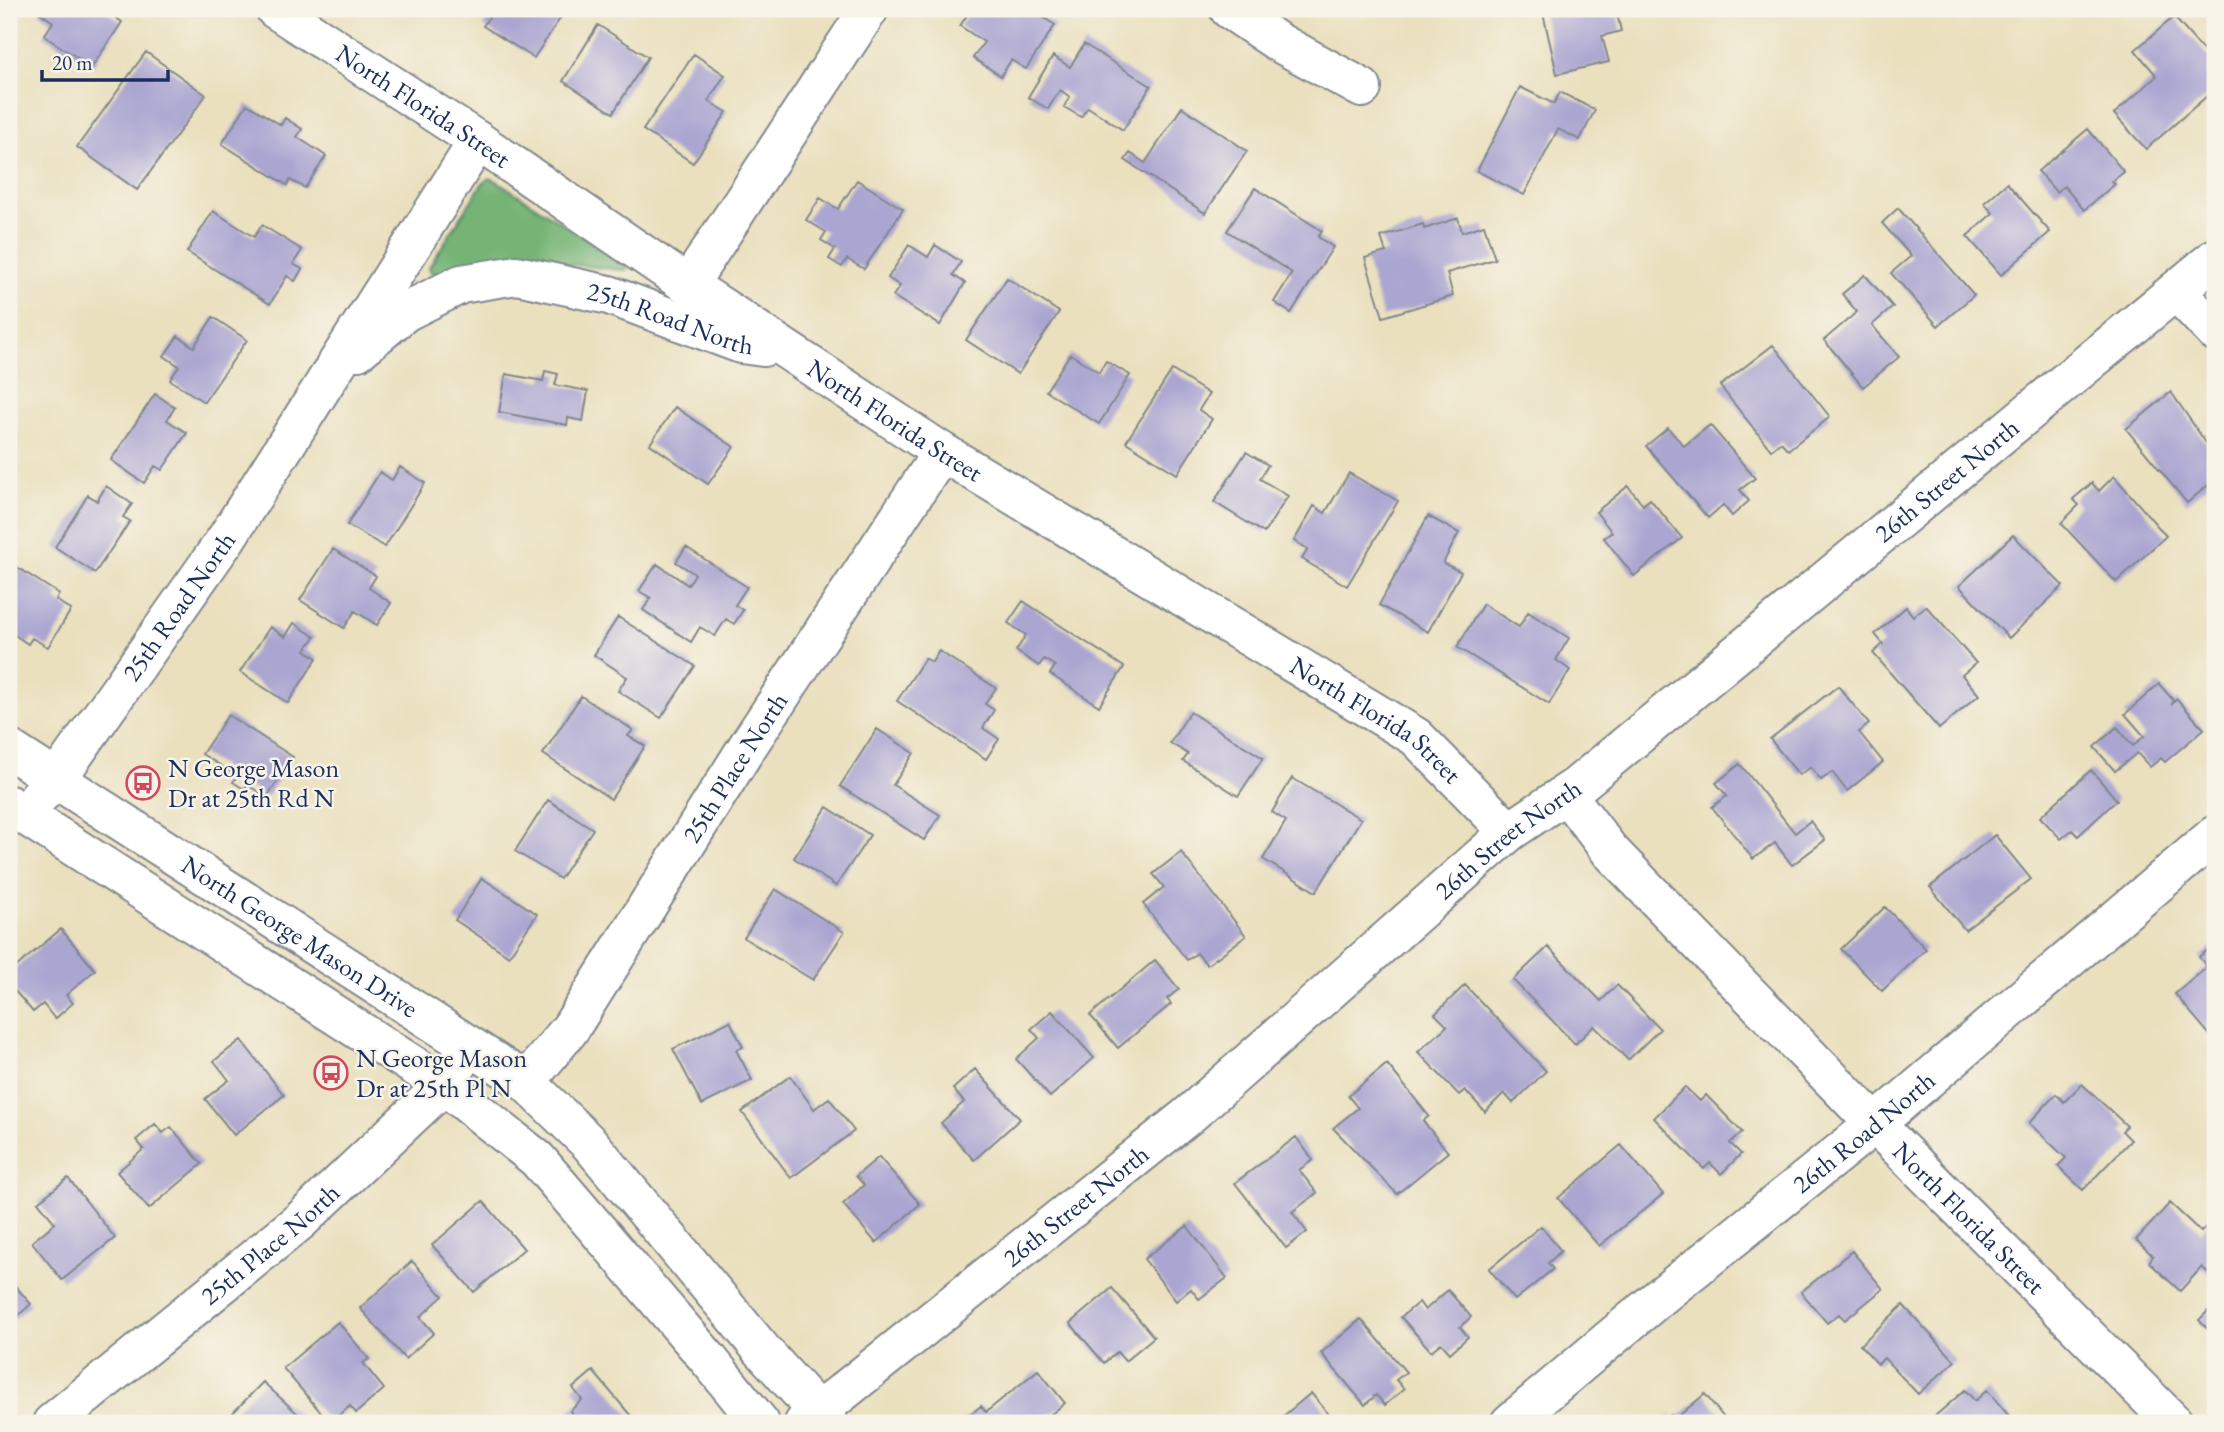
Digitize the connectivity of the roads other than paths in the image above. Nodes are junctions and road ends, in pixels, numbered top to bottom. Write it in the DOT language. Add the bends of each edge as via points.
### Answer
graph roads {
  1 [pos="275,9"];
  2 [pos="869,9"];
  3 [pos="1229,9"];
  4 [pos="1362,88"];
  5 [pos="478,141"];
  6 [pos="2215,258"];
  7 [pos="688,285"];
  8 [pos="2176,290"];
  9 [pos="2215,332"];
  10 [pos="790,352"];
  11 [pos="330,374"];
  12 [pos="942,452"];
  13 [pos="9,749"];
  14 [pos="57,780"];
  15 [pos="1567,795"];
  16 [pos="13,814"];
  17 [pos="1508,832"];
  18 [pos="2215,835"];
  19 [pos="470,1046"];
  20 [pos="526,1082"];
  21 [pos="444,1085"];
  22 [pos="1875,1124"];
  23 [pos="817,1419"];
  24 [pos="52,1423"];
  25 [pos="760,1423"];
  26 [pos="1510,1423"];
  27 [pos="2174,1423"];
  1 -- 5 [label="street, North Florida Street"];
  2 -- 7 [label="street, 25th Road North"];
  3 -- 4 [label="street"];
  5 -- 7 [label="street, North Florida Street"];
  5 -- 11 [label="street, 25th Road North"];
  6 -- 8 [label="street, 26th Street North"];
  7 -- 10 [label="street, North Florida Street"];
  8 -- 9 [label="street"];
  8 -- 15 [label="street, 26th Street North"];
  10 -- 11 [label="street, 25th Road North" via="741,344 609,295 517,275 461,284 405,312"];
  10 -- 12 [label="street, North Florida Street"];
  11 -- 14 [label="street, 25th Road North" via="226,539"];
  12 -- 17 [label="street, North Florida Street" via="1416,737"];
  12 -- 20 [label="street, 25th Place North" via="749,744 570,1030"];
  13 -- 14 [label="street, North George Mason Drive"];
  14 -- 16 [label="street, 25th Road North"];
  14 -- 19 [label="street, North George Mason Drive"];
  15 -- 17 [label="street, 26th Street North"];
  15 -- 22 [label="street, North Florida Street" via="1610,851"];
  16 -- 21 [label="street, North George Mason Drive"];
  17 -- 23 [label="street, 26th Street North" via="1189,1115"];
  18 -- 22 [label="street, 26th Road North"];
  19 -- 20 [label="street, North George Mason Drive"];
  19 -- 21 [label="street, 25th Place North"];
  20 -- 23 [label="street, North George Mason Drive" via="590,1144"];
  21 -- 24 [label="street, 25th Place North" via="300,1221"];
  21 -- 25 [label="street, North George Mason Drive" via="537,1159"];
  22 -- 26 [label="street, 26th Road North"];
  22 -- 27 [label="street, North Florida Street"];
}
